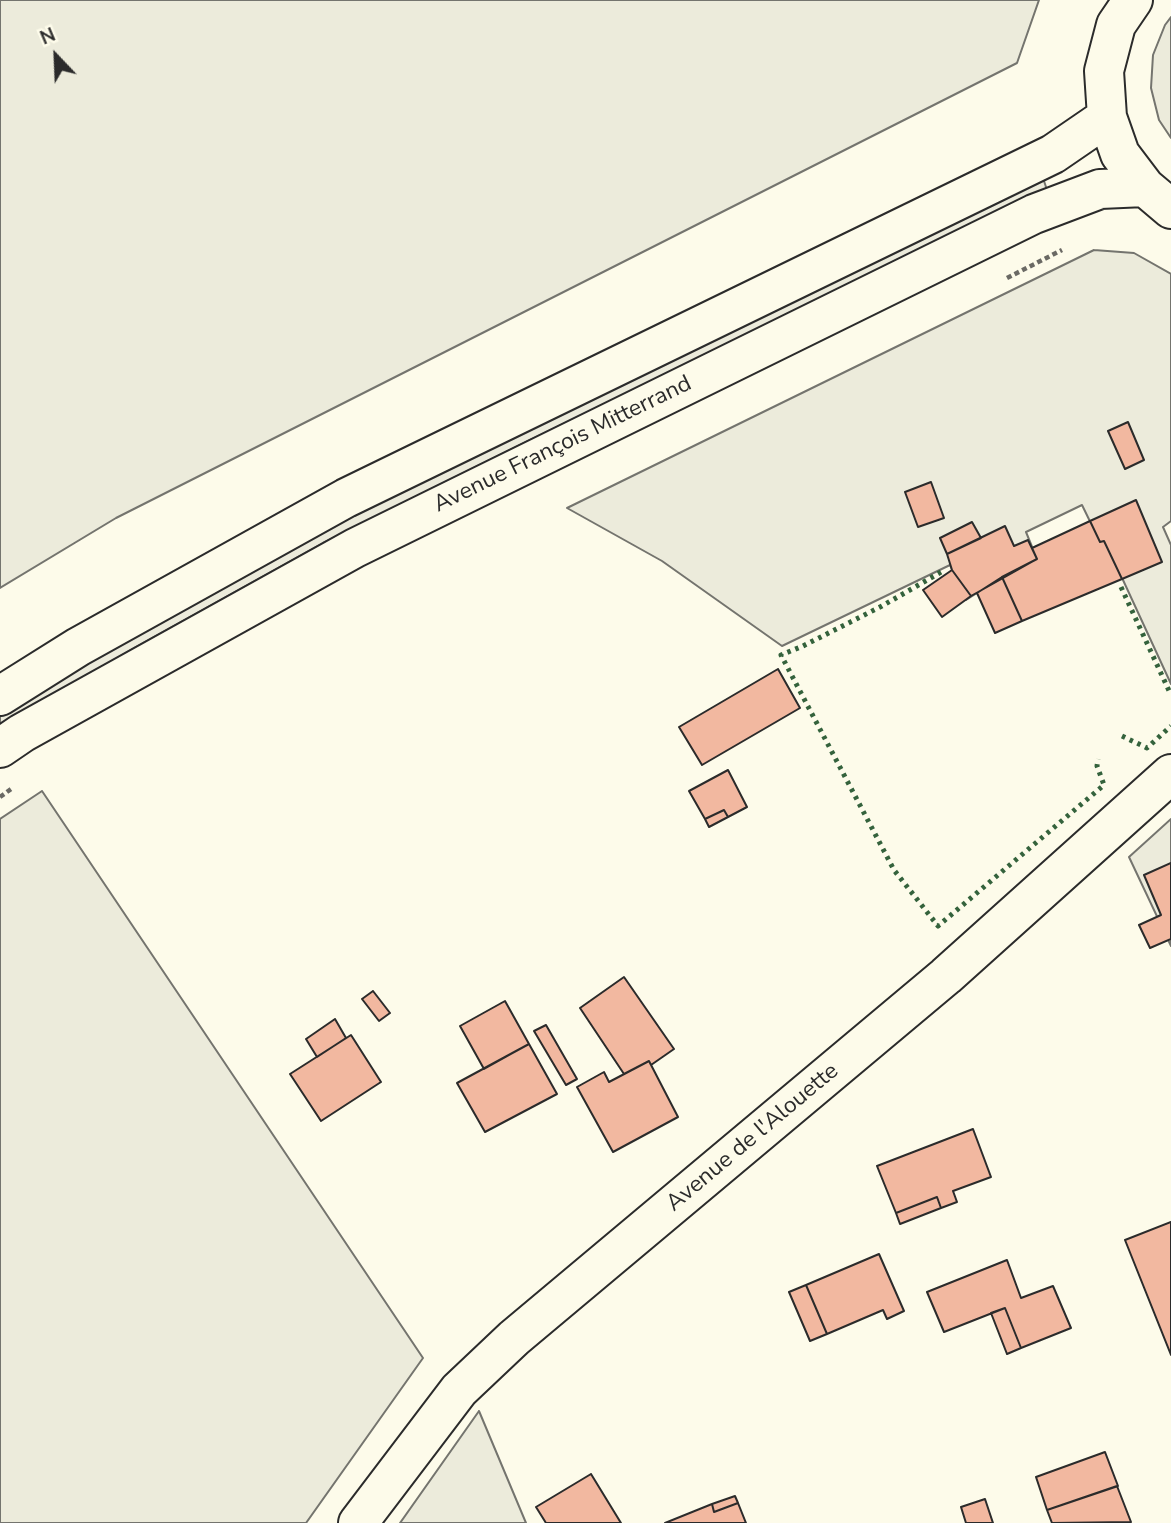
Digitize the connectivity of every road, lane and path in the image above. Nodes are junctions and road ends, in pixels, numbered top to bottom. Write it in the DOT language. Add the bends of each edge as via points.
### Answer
graph roads {
  1 [pos="1133,0"];
  2 [pos="1107,117"];
  3 [pos="1158,198"];
  4 [pos="0,696"];
  5 [pos="0,748"];
  6 [pos="1171,774"];
  7 [pos="358,1523"];
  1 -- 2 [label="main road" via="1116,26 1104,71"];
  2 -- 3 [label="main road" via="1120,154"];
  2 -- 4 [label="main road, Avenue François Mitterrand" via="1053,154 346,498 78,647"];
  3 -- 5 [label="main road, Avenue François Mitterrand" via="1100,189 1034,214 355,548"];
  6 -- 7 [label="main road, Avenue de l'Alouette" via="946,976 514,1338 459,1390"];
}
